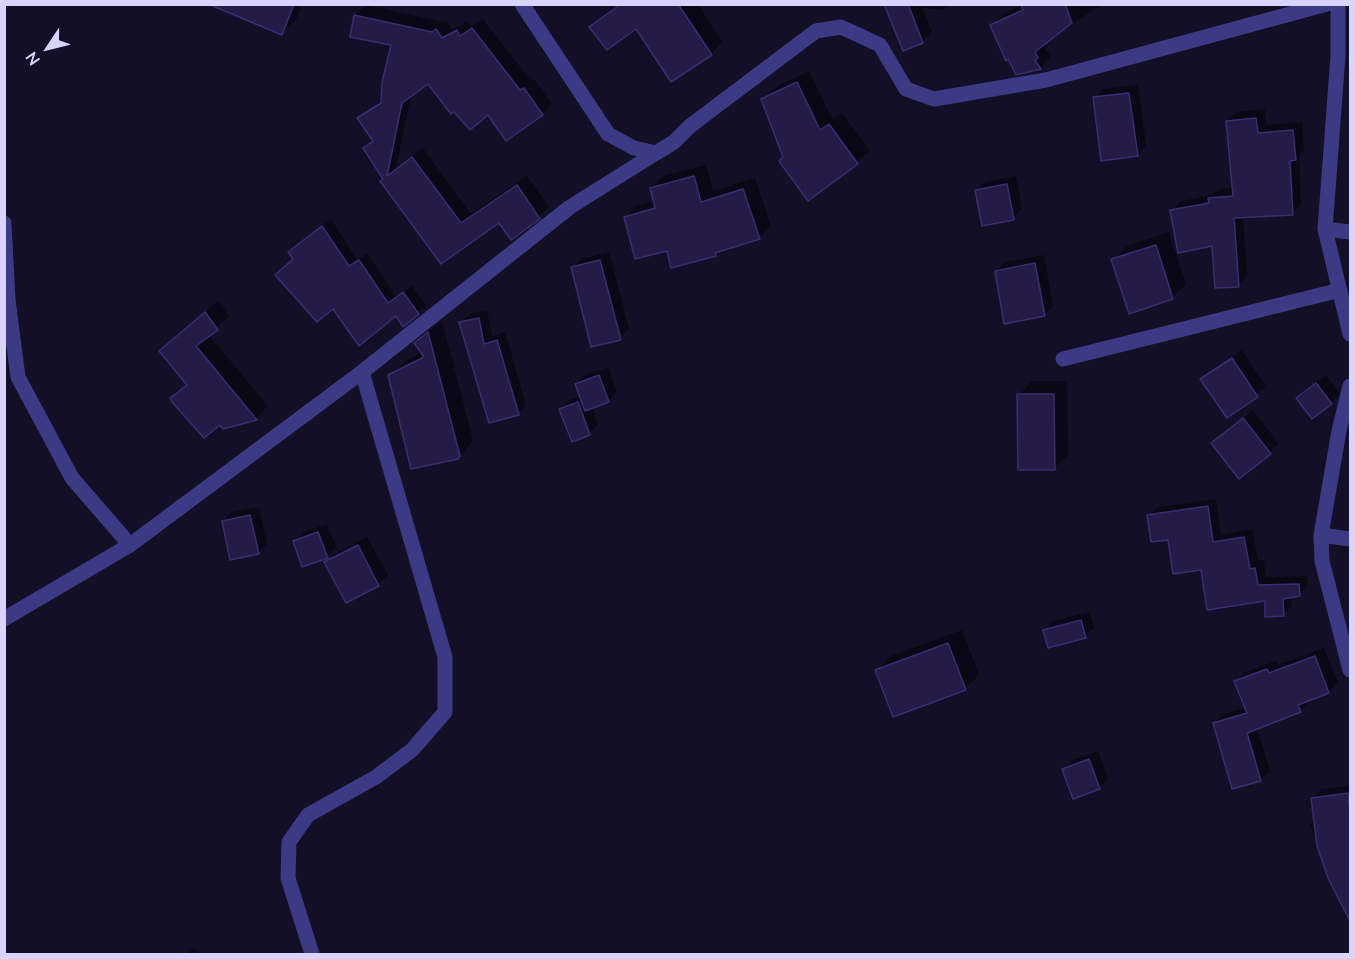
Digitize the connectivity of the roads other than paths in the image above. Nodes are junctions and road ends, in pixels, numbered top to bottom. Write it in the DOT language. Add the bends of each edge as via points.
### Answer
graph roads {
  1 [pos="522,4"];
  2 [pos="1327,4"];
  3 [pos="1338,4"];
  4 [pos="656,153"];
  5 [pos="4,223"];
  6 [pos="1325,229"];
  7 [pos="1350,232"];
  8 [pos="1340,290"];
  9 [pos="1350,334"];
  10 [pos="1063,359"];
  11 [pos="362,372"];
  12 [pos="1350,386"];
  13 [pos="1322,535"];
  14 [pos="1350,539"];
  15 [pos="130,546"];
  16 [pos="4,619"];
  17 [pos="1350,670"];
  18 [pos="312,954"];
  1 -- 4 [label="street" via="608,134 634,148"];
  2 -- 4 [label="street" via="1046,80 934,99 906,89 880,45 841,27 816,31"];
  3 -- 6 [label="street"];
  4 -- 11 [label="street" via="570,207"];
  5 -- 15 [label="street" via="18,377 72,478"];
  6 -- 7 [label="street"];
  6 -- 8 [label="street"];
  8 -- 9 [label="street"];
  8 -- 10 [label="street"];
  11 -- 15 [label="street"];
  11 -- 18 [label="street" via="445,657 445,712 412,750 376,777 308,815 289,842 288,878"];
  12 -- 13 [label="street"];
  13 -- 14 [label="street"];
  13 -- 17 [label="street" via="1322,561"];
  15 -- 16 [label="street"];
}
